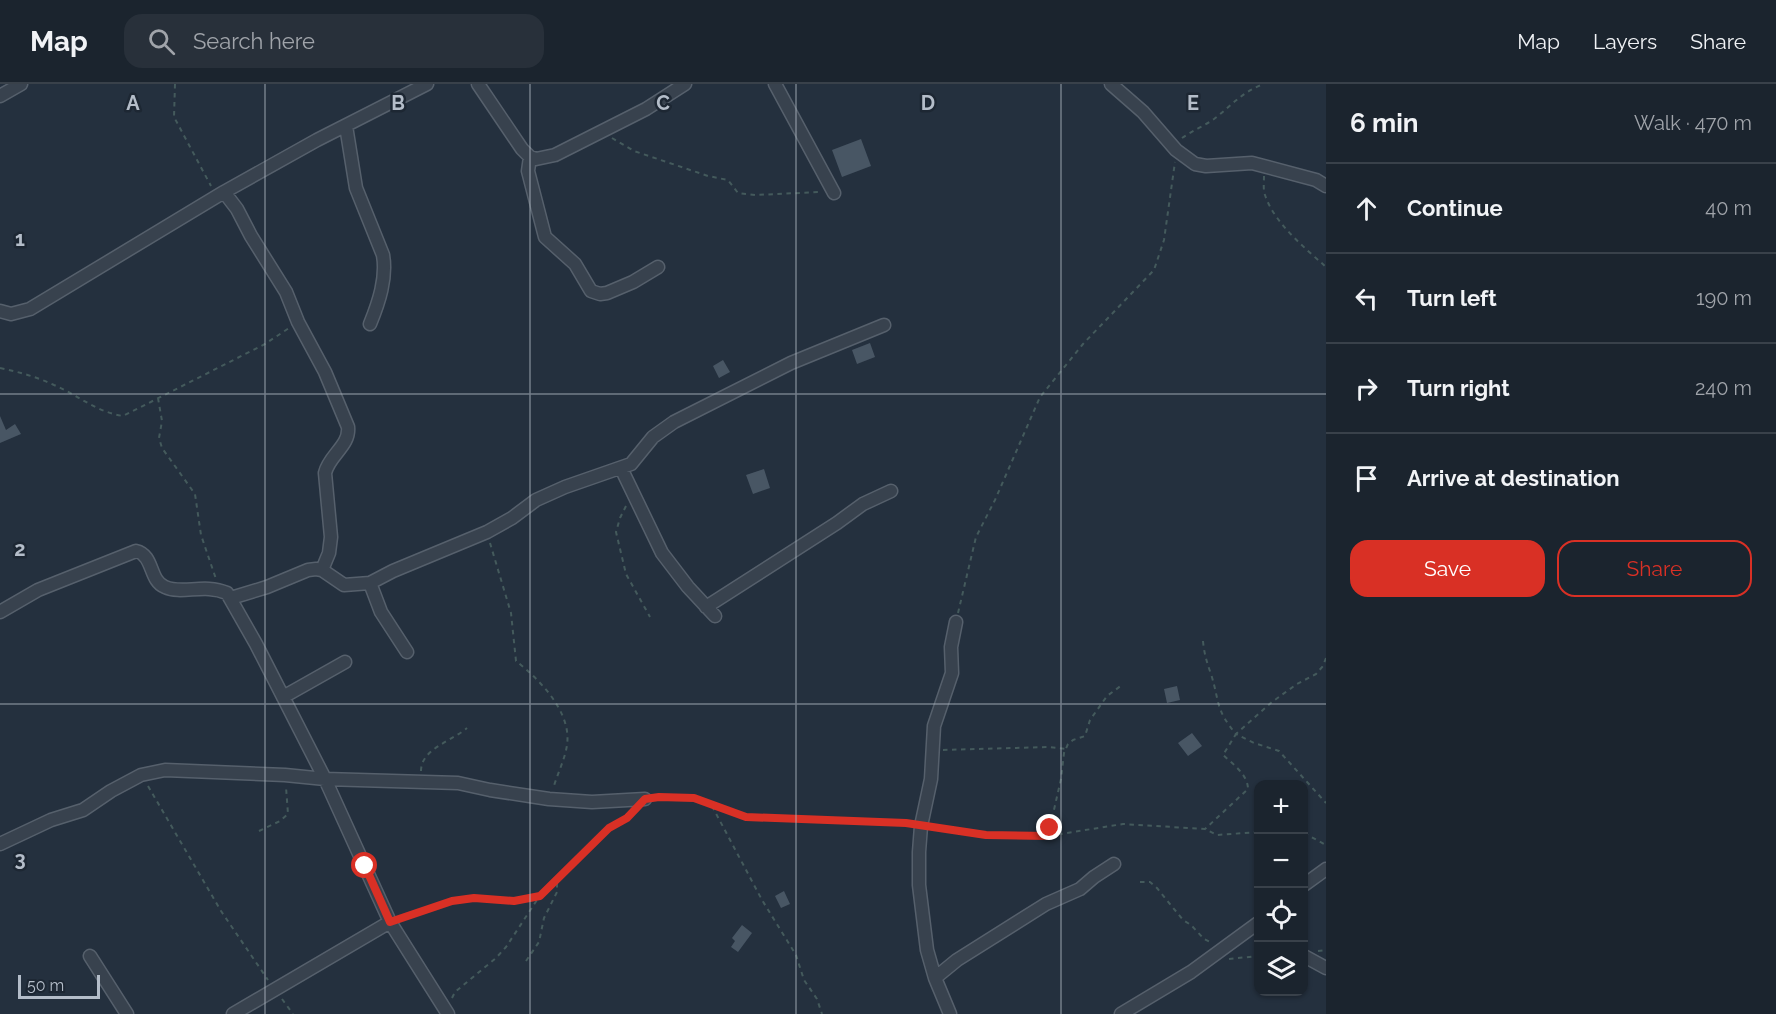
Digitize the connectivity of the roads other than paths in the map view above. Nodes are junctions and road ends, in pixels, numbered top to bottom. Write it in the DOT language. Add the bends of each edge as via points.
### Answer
graph roads {
  1 [pos="21,84"];
  2 [pos="427,84"];
  3 [pos="478,84"];
  4 [pos="685,84"];
  5 [pos="775,84"];
  6 [pos="1111,84"];
  7 [pos="667,88"];
  8 [pos="0,96"];
  9 [pos="346,126"];
  10 [pos="530,157"];
  11 [pos="1326,186"];
  12 [pos="224,192"];
  13 [pos="834,194"];
  14 [pos="658,267"];
  15 [pos="0,311"];
  16 [pos="370,324"];
  17 [pos="884,325"];
  18 [pos="621,468"];
  19 [pos="891,491"];
  20 [pos="322,570"];
  21 [pos="370,583"];
  22 [pos="231,598"];
  23 [pos="0,612"];
  24 [pos="956,622"];
  25 [pos="407,652"];
  26 [pos="345,662"];
  27 [pos="283,697"];
  28 [pos="325,779"];
  29 [pos="645,799"];
  30 [pos="0,844"];
  31 [pos="1114,864"];
  32 [pos="1326,869"];
  33 [pos="1308,882"];
  34 [pos="390,922"];
  35 [pos="1254,926"];
  36 [pos="90,956"];
  37 [pos="1308,958"];
  38 [pos="1326,968"];
  39 [pos="934,978"];
  40 [pos="447,1012"];
  41 [pos="127,1014"];
  42 [pos="233,1014"];
  43 [pos="950,1014"];
  44 [pos="1121,1014"];
  1 -- 8 [label="street"];
  2 -- 9 [label="street"];
  3 -- 10 [label="street"];
  4 -- 7 [label="street"];
  5 -- 13 [label="street"];
  6 -- 11 [label="street" via="1195,164 1242,163 1316,180"];
  7 -- 10 [label="street" via="646,109 602,132 544,159"];
  9 -- 12 [label="street"];
  9 -- 16 [label="street" via="356,188 385,267"];
  10 -- 14 [label="street" via="528,171 545,237 575,264 591,291 607,293"];
  12 -- 15 [label="street" via="30,309 11,314"];
  12 -- 20 [label="street" via="286,292 325,372 349,434 327,465 330,537"];
  17 -- 18 [label="street" via="791,363 674,422 653,437 631,464"];
  18 -- 19 [label="street" via="662,553 710,611 862,504"];
  18 -- 21 [label="street" via="536,500 487,532"];
  20 -- 21 [label="street" via="344,585"];
  20 -- 22 [label="street" via="308,570"];
  21 -- 25 [label="street" via="381,612"];
  22 -- 23 [label="street" via="211,588 163,587 150,563 136,551 38,590"];
  22 -- 27 [label="street"];
  24 -- 39 [label="street" via="951,647 952,673 934,726 931,779 919,852 920,905"];
  26 -- 27 [label="street"];
  27 -- 28 [label="street"];
  28 -- 29 [label="street" via="458,783 549,799 592,802"];
  28 -- 30 [label="street" via="165,770 141,775 83,810"];
  28 -- 34 [label="street"];
  31 -- 39 [label="street"];
  32 -- 33 [label="street"];
  34 -- 40 [label="street"];
  34 -- 42 [label="street"];
  35 -- 44 [label="street"];
  36 -- 41 [label="street"];
  37 -- 38 [label="street"];
  39 -- 43 [label="street"];
}
